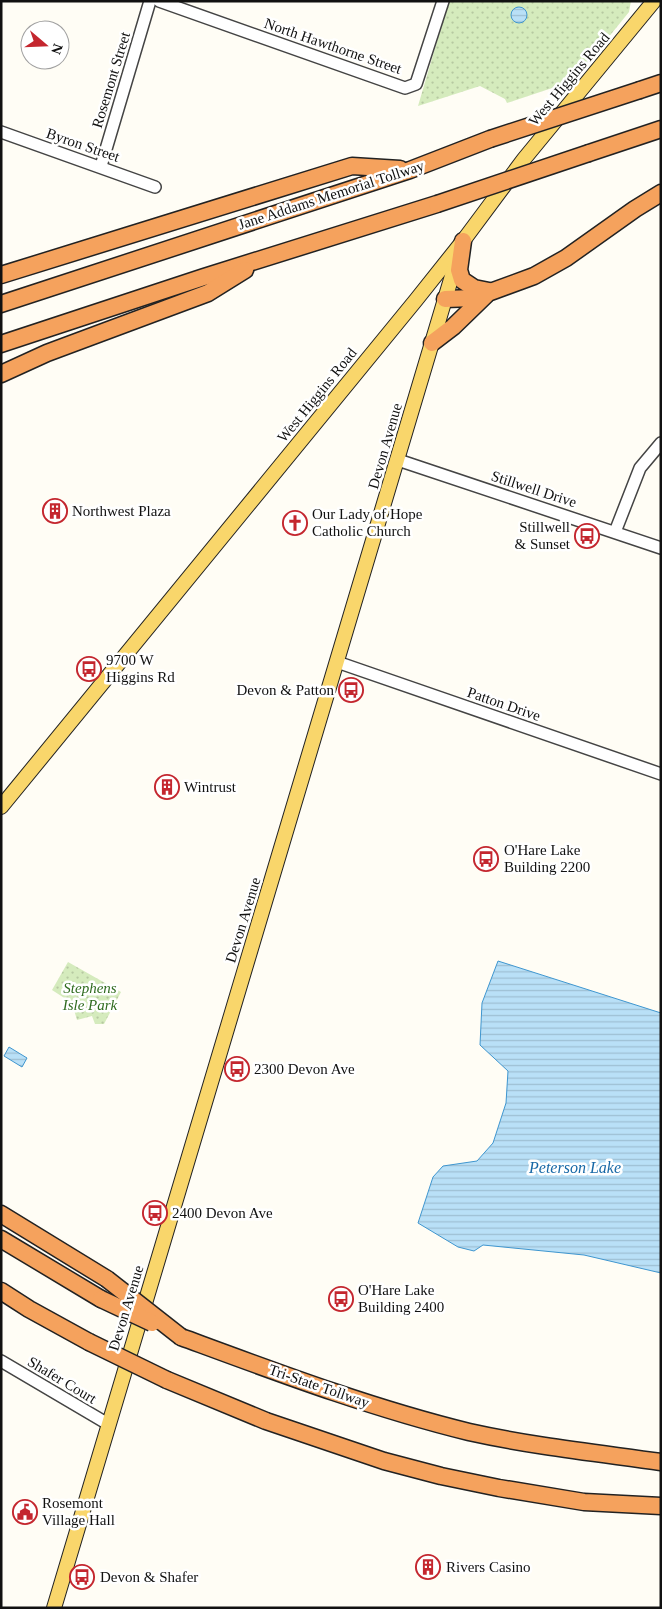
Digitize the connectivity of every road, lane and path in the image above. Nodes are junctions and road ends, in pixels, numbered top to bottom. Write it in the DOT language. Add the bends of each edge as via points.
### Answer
graph roads {
  1 [pos="150,1"];
  2 [pos="159,1"];
  3 [pos="442,1"];
  4 [pos="654,1"];
  5 [pos="661,83"];
  6 [pos="661,129"];
  7 [pos="1,132"];
  8 [pos="101,166"];
  9 [pos="410,170"];
  10 [pos="155,187"];
  11 [pos="661,193"];
  12 [pos="463,241"];
  13 [pos="263,258"];
  14 [pos="1,274"];
  15 [pos="489,291"];
  16 [pos="419,296"];
  17 [pos="445,299"];
  18 [pos="1,304"];
  19 [pos="432,343"];
  20 [pos="1,344"];
  21 [pos="1,374"];
  22 [pos="661,443"];
  23 [pos="398,460"];
  24 [pos="615,532"];
  25 [pos="661,548"];
  26 [pos="337,662"];
  27 [pos="661,774"];
  28 [pos="1,808"];
  29 [pos="1,1214"];
  30 [pos="1,1239"];
  31 [pos="1,1291"];
  32 [pos="180,1337"];
  33 [pos="1,1361"];
  34 [pos="108,1424"];
  35 [pos="661,1462"];
  36 [pos="584,1502"];
  37 [pos="661,1506"];
  38 [pos="661,1517"];
  39 [pos="54,1608"];
  1 -- 8 [label="street, Rosemont Street"];
  2 -- 3 [label="street, North Hawthorne Street" via="406,88 416,84"];
  4 -- 12 [label="main road, West Higgins Road" via="524,159"];
  5 -- 9 [label="highway, Jane Addams Memorial Tollway, bridge" via="490,139"];
  6 -- 13 [label="highway, bridge"];
  7 -- 8 [label="street, Byron Street"];
  8 -- 10 [label="street, Byron Street"];
  9 -- 14 [label="highway" via="352,166"];
  9 -- 18 [label="highway, Jane Addams Memorial Tollway"];
  11 -- 15 [label="highway" via="566,258 534,276"];
  12 -- 15 [label="highway" via="459,270 462,280 474,288"];
  12 -- 16 [label="main road, West Higgins Road"];
  12 -- 17 [label="main road, Devon Avenue"];
  13 -- 20 [label="highway"];
  13 -- 21 [label="highway" via="208,294 47,353"];
  15 -- 17 [label="highway" via="474,298"];
  15 -- 19 [label="highway"];
  16 -- 17 [label="main road"];
  16 -- 28 [label="main road, West Higgins Road"];
  17 -- 19 [label="main road, Devon Avenue"];
  19 -- 23 [label="main road, Devon Avenue"];
  22 -- 24 [label="street" via="640,468"];
  23 -- 24 [label="street, Stillwell Drive"];
  23 -- 26 [label="main road, Devon Avenue"];
  24 -- 25 [label="street, Stillwell Drive"];
  26 -- 27 [label="street, Patton Drive"];
  26 -- 34 [label="main road, Devon Avenue"];
  29 -- 32 [label="highway, bridge" via="107,1279"];
  30 -- 32 [label="highway, Tri-State Tollway, bridge" via="101,1299"];
  31 -- 36 [label="highway, bridge" via="89,1342 167,1380 266,1421 384,1461 499,1488"];
  32 -- 35 [label="highway, Tri-State Tollway" via="365,1403 461,1429 533,1445"];
  33 -- 34 [label="street, Shafer Court"];
  34 -- 39 [label="main road, Devon Avenue"];
  36 -- 37 [label="highway"];
  36 -- 38 [label="highway"];
}
